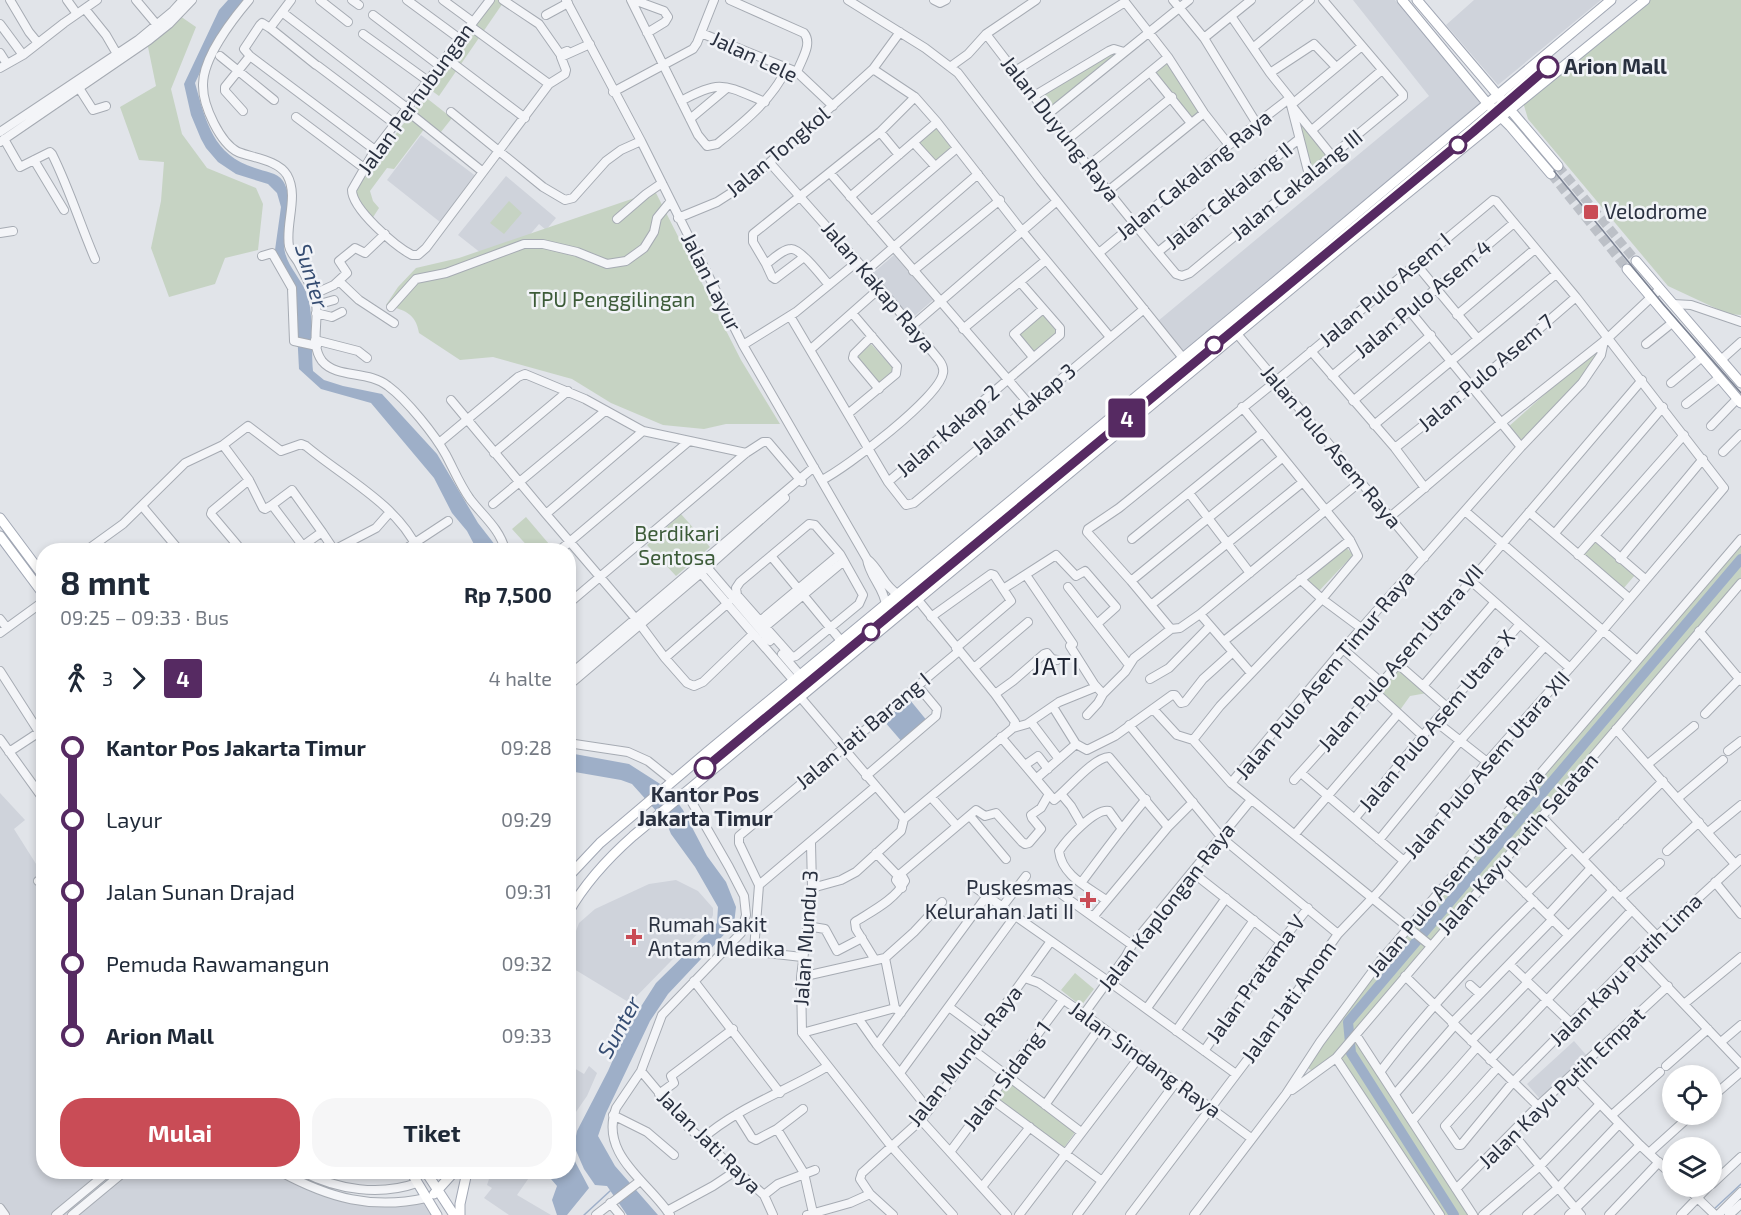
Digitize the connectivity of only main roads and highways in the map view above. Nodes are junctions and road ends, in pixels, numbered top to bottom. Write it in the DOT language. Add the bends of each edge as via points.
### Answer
graph roads {
  1 [pos="1402,0"];
  2 [pos="1417,0"];
  3 [pos="1611,0"];
  4 [pos="1645,0"];
  5 [pos="1497,95"];
  6 [pos="1487,103"];
  7 [pos="1510,108"];
  8 [pos="1500,116"];
  9 [pos="1558,166"];
  10 [pos="1551,174"];
  11 [pos="1340,225"];
  12 [pos="1352,239"];
  13 [pos="1636,261"];
  14 [pos="1627,269"];
  15 [pos="1739,376"];
  16 [pos="1739,401"];
  17 [pos="0,518"];
  18 [pos="0,536"];
  19 [pos="4,550"];
  20 [pos="36,566"];
  21 [pos="36,586"];
  22 [pos="737,727"];
  23 [pos="749,740"];
  24 [pos="576,868"];
  25 [pos="576,902"];
  26 [pos="415,1179"];
  27 [pos="422,1179"];
  28 [pos="433,1179"];
  29 [pos="448,1179"];
  30 [pos="466,1179"];
  31 [pos="417,1183"];
  32 [pos="439,1190"];
  33 [pos="426,1198"];
  34 [pos="437,1215"];
  35 [pos="454,1215"];
  36 [pos="460,1215"];
  1 -- 6 [label="main road"];
  2 -- 5 [label="main road"];
  3 -- 5 [label="main road"];
  4 -- 7 [label="main road"];
  5 -- 6 [label="main road"];
  5 -- 7 [label="main road"];
  6 -- 8 [label="main road"];
  6 -- 11 [label="main road"];
  7 -- 8 [label="main road"];
  7 -- 9 [label="main road"];
  8 -- 10 [label="main road"];
  8 -- 12 [label="main road"];
  11 -- 12 [label="main road"];
  11 -- 22 [label="main road"];
  12 -- 23 [label="main road"];
  13 -- 15 [label="main road"];
  14 -- 16 [label="main road"];
  17 -- 20 [label="main road"];
  18 -- 19 [label="main road"];
  19 -- 21 [label="main road"];
  22 -- 23 [label="main road"];
  22 -- 24 [label="main road" via="600,843"];
  23 -- 25 [label="main road" via="614,853"];
  26 -- 31 [label="main road"];
  27 -- 31 [label="main road"];
  28 -- 32 [label="main road"];
  29 -- 32 [label="main road"];
  30 -- 36 [label="main road"];
  31 -- 33 [label="main road"];
  32 -- 33 [label="main road"];
  32 -- 35 [label="main road"];
  33 -- 34 [label="main road"];
}
